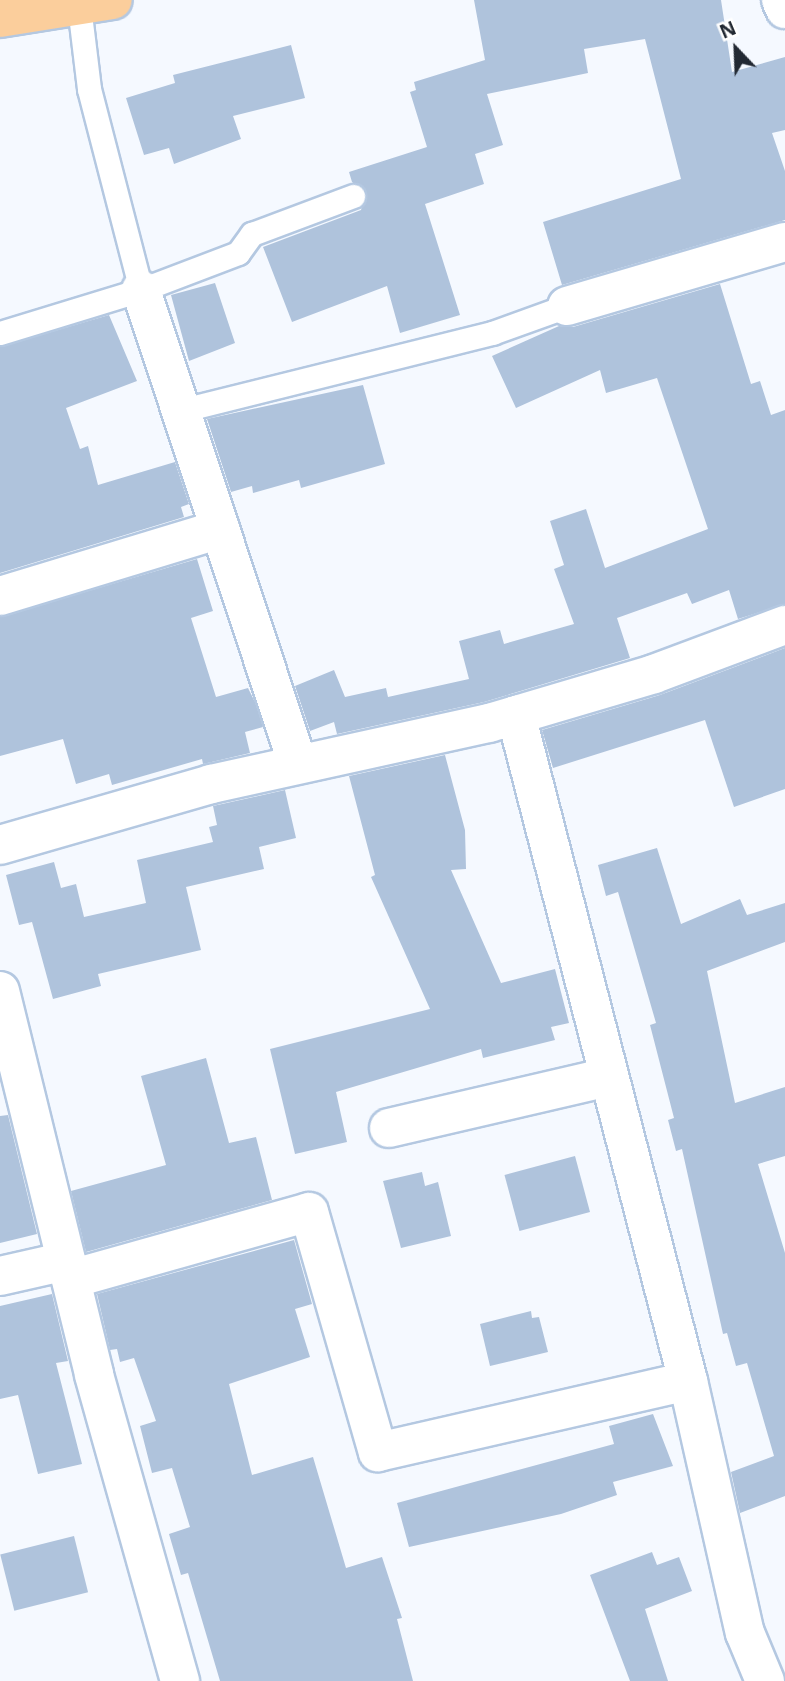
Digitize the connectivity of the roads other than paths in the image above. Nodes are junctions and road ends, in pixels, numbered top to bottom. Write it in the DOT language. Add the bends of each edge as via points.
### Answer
graph roads {
  1 [pos="781,0"];
  2 [pos="96,3"];
  3 [pos="785,9"];
  4 [pos="0,18"];
  5 [pos="353,196"];
  6 [pos="785,242"];
  7 [pos="141,290"];
  8 [pos="567,306"];
  9 [pos="0,333"];
  10 [pos="179,411"];
  11 [pos="220,529"];
  12 [pos="0,596"];
  13 [pos="785,625"];
  14 [pos="516,715"];
  15 [pos="298,764"];
  16 [pos="0,845"];
  17 [pos="0,991"];
  18 [pos="610,1077"];
  19 [pos="389,1128"];
  20 [pos="68,1270"];
  21 [pos="0,1276"];
  22 [pos="688,1381"];
  23 [pos="180,1681"];
  24 [pos="765,1681"];
  1 -- 3 [label="street"];
  2 -- 4 [label="highway"];
  2 -- 7 [label="lane" via="89,89"];
  5 -- 7 [label="lane" via="252,234 238,253"];
  6 -- 8 [label="street"];
  7 -- 9 [label="lane"];
  7 -- 10 [label="street"];
  8 -- 10 [label="lane" via="492,333"];
  10 -- 11 [label="street"];
  11 -- 12 [label="street"];
  11 -- 15 [label="street"];
  13 -- 14 [label="street" via="654,674"];
  14 -- 15 [label="street"];
  14 -- 18 [label="street"];
  15 -- 16 [label="street"];
  17 -- 20 [label="street"];
  18 -- 19 [label="street"];
  18 -- 22 [label="street"];
  20 -- 21 [label="street"];
  20 -- 22 [label="street" via="309,1212 378,1452"];
  20 -- 23 [label="street"];
  22 -- 24 [label="street" via="739,1608"];
}
